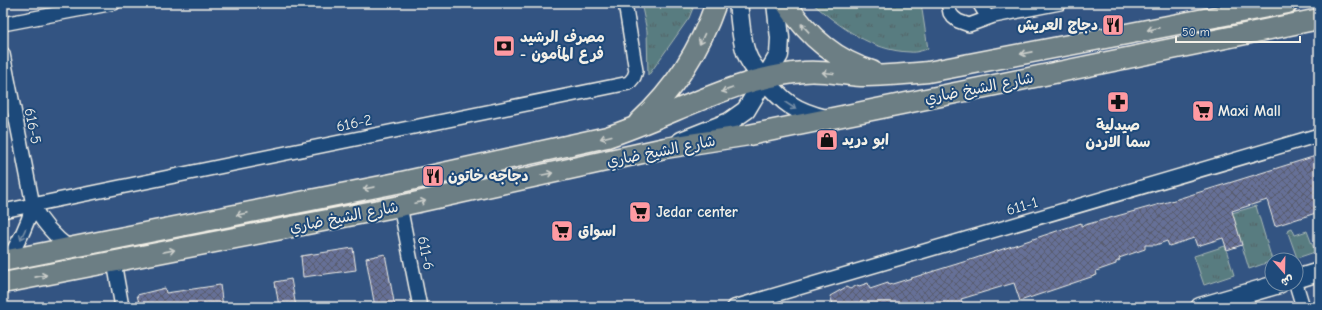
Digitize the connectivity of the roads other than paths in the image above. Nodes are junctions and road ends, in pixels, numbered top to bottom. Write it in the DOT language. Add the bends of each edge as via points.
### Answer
graph roads {
  1 [pos="114,3"];
  2 [pos="625,3"];
  3 [pos="716,3"];
  4 [pos="738,3"];
  5 [pos="776,3"];
  6 [pos="786,3"];
  7 [pos="948,3"];
  8 [pos="979,3"];
  9 [pos="1060,3"];
  10 [pos="1288,3"];
  11 [pos="988,18"];
  12 [pos="1319,19"];
  13 [pos="3,24"];
  14 [pos="3,54"];
  15 [pos="886,75"];
  16 [pos="764,79"];
  17 [pos="826,119"];
  18 [pos="630,130"];
  19 [pos="1319,135"];
  20 [pos="665,148"];
  21 [pos="33,205"];
  22 [pos="400,206"];
  23 [pos="3,211"];
  24 [pos="70,248"];
  25 [pos="5,261"];
  26 [pos="114,262"];
  27 [pos="1319,272"];
  28 [pos="1304,277"];
  29 [pos="3,283"];
  30 [pos="1264,288"];
  31 [pos="1298,292"];
  32 [pos="122,307"];
  33 [pos="420,307"];
  34 [pos="734,307"];
  35 [pos="1200,307"];
  36 [pos="1303,307"];
  1 -- 13 [label="street"];
  2 -- 21 [label="street, 616-2" via="636,71 629,82"];
  3 -- 18 [label="main road, one-way" via="710,22 684,70 664,97"];
  4 -- 16 [label="main road" via="747,56"];
  5 -- 16 [label="main road" via="780,51"];
  15 -- 6 [label="main road, one-way" via="860,68 831,51 802,25"];
  7 -- 11 [label="street" via="950,13 963,24 974,24"];
  8 -- 11 [label="street"];
  9 -- 11 [label="street"];
  10 -- 15 [label="main road, شارع الشيخ ضاري, one-way" via="928,72"];
  12 -- 17 [label="main road, شارع الشيخ ضاري"];
  14 -- 21 [label="street, 616-5"];
  15 -- 16 [label="main road, شارع الشيخ ضاري, one-way" via="804,72"];
  16 -- 17 [label="main road, one-way" via="795,109"];
  16 -- 18 [label="main road, شارع الشيخ ضاري, one-way" via="726,90"];
  16 -- 20 [label="main road" via="744,113 729,122"];
  17 -- 20 [label="main road, شارع الشيخ ضاري" via="749,135"];
  18 -- 24 [label="main road, شارع الشيخ ضاري, one-way" via="584,143 397,183"];
  19 -- 34 [label="street, 611-1"];
  22 -- 20 [label="main road, شارع الشيخ ضاري, one-way"];
  21 -- 23 [label="street, 616-2"];
  21 -- 24 [label="street" via="49,229"];
  21 -- 25 [label="street, one-way" via="23,234"];
  26 -- 22 [label="main road, شارع الشيخ ضاري, one-way"];
  22 -- 33 [label="street, 611-6"];
  24 -- 25 [label="main road, شارع الشيخ ضاري"];
  29 -- 26 [label="main road, شارع الشيخ ضاري, one-way"];
  26 -- 32 [label="street"];
  27 -- 28 [label="main road"];
  30 -- 35 [label="main road"];
  31 -- 36 [label="street"];
}
